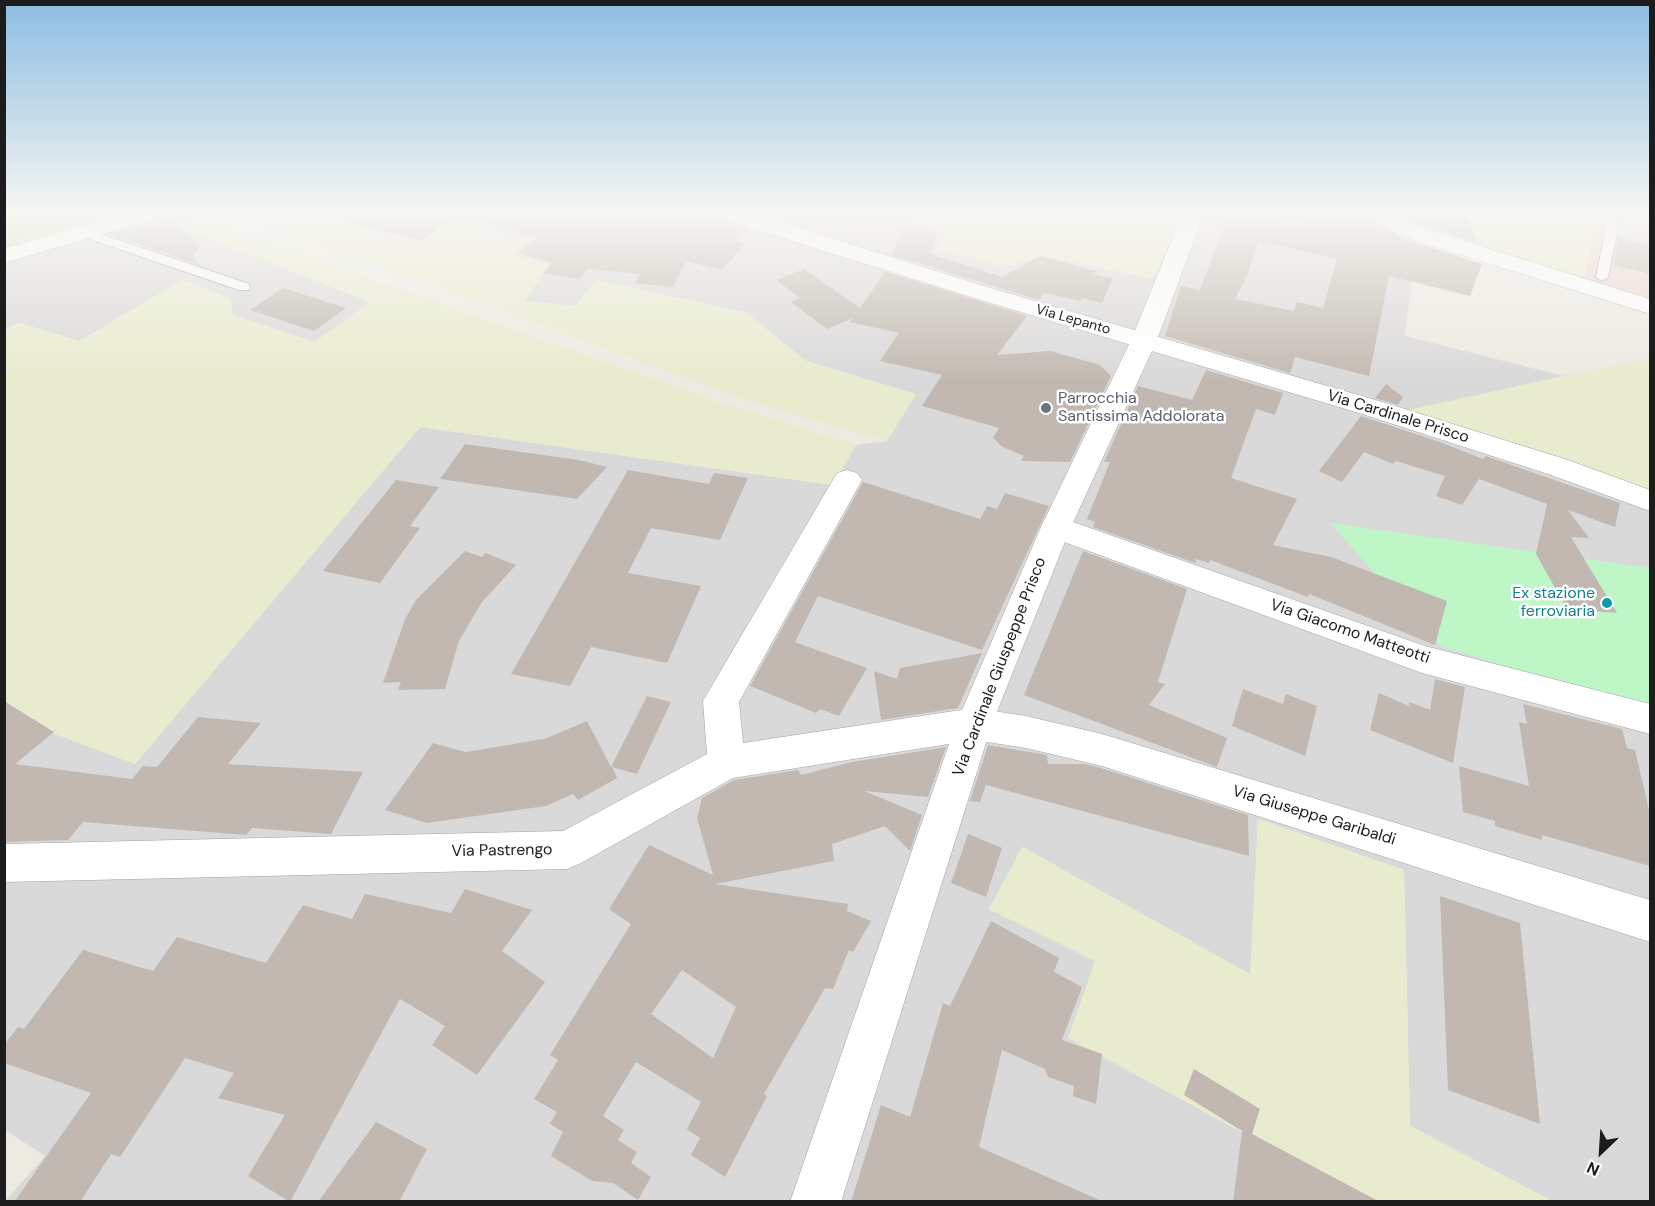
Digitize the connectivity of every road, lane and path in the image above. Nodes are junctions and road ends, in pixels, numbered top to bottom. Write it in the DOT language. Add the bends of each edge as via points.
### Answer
graph roads {
  1 [pos="192,269"];
  2 [pos="907,269"];
  3 [pos="1172,269"];
  4 [pos="1527,269"];
  5 [pos="1604,269"];
  6 [pos="1602,277"];
  7 [pos="244,287"];
  8 [pos="1650,307"];
  9 [pos="1144,340"];
  10 [pos="847,480"];
  11 [pos="1650,501"];
  12 [pos="1056,526"];
  13 [pos="1650,719"];
  14 [pos="974,724"];
  15 [pos="726,762"];
  16 [pos="4,862"];
  17 [pos="1650,921"];
  18 [pos="815,1202"];
  1 -- 7 [label="lane"];
  2 -- 9 [label="street, Via Lepanto"];
  3 -- 9 [label="street, Via Cardinale Giuspeppe Prisco"];
  4 -- 8 [label="street"];
  5 -- 6 [label="lane"];
  9 -- 11 [label="street, Via Cardinale Prisco" via="1380,410"];
  9 -- 12 [label="street, Via Cardinale Giuspeppe Prisco"];
  10 -- 15 [label="street" via="721,701"];
  12 -- 13 [label="street, Via Giacomo Matteotti" via="1422,659"];
  12 -- 14 [label="street, Via Cardinale Giuspeppe Prisco"];
  14 -- 15 [label="street, Via Pastrengo"];
  14 -- 17 [label="street, Via Giuseppe Garibaldi" via="1102,750"];
  14 -- 18 [label="street, Via Cardinale Giuspeppe Prisco"];
  15 -- 16 [label="street, Via Pastrengo" via="567,850"];
}
